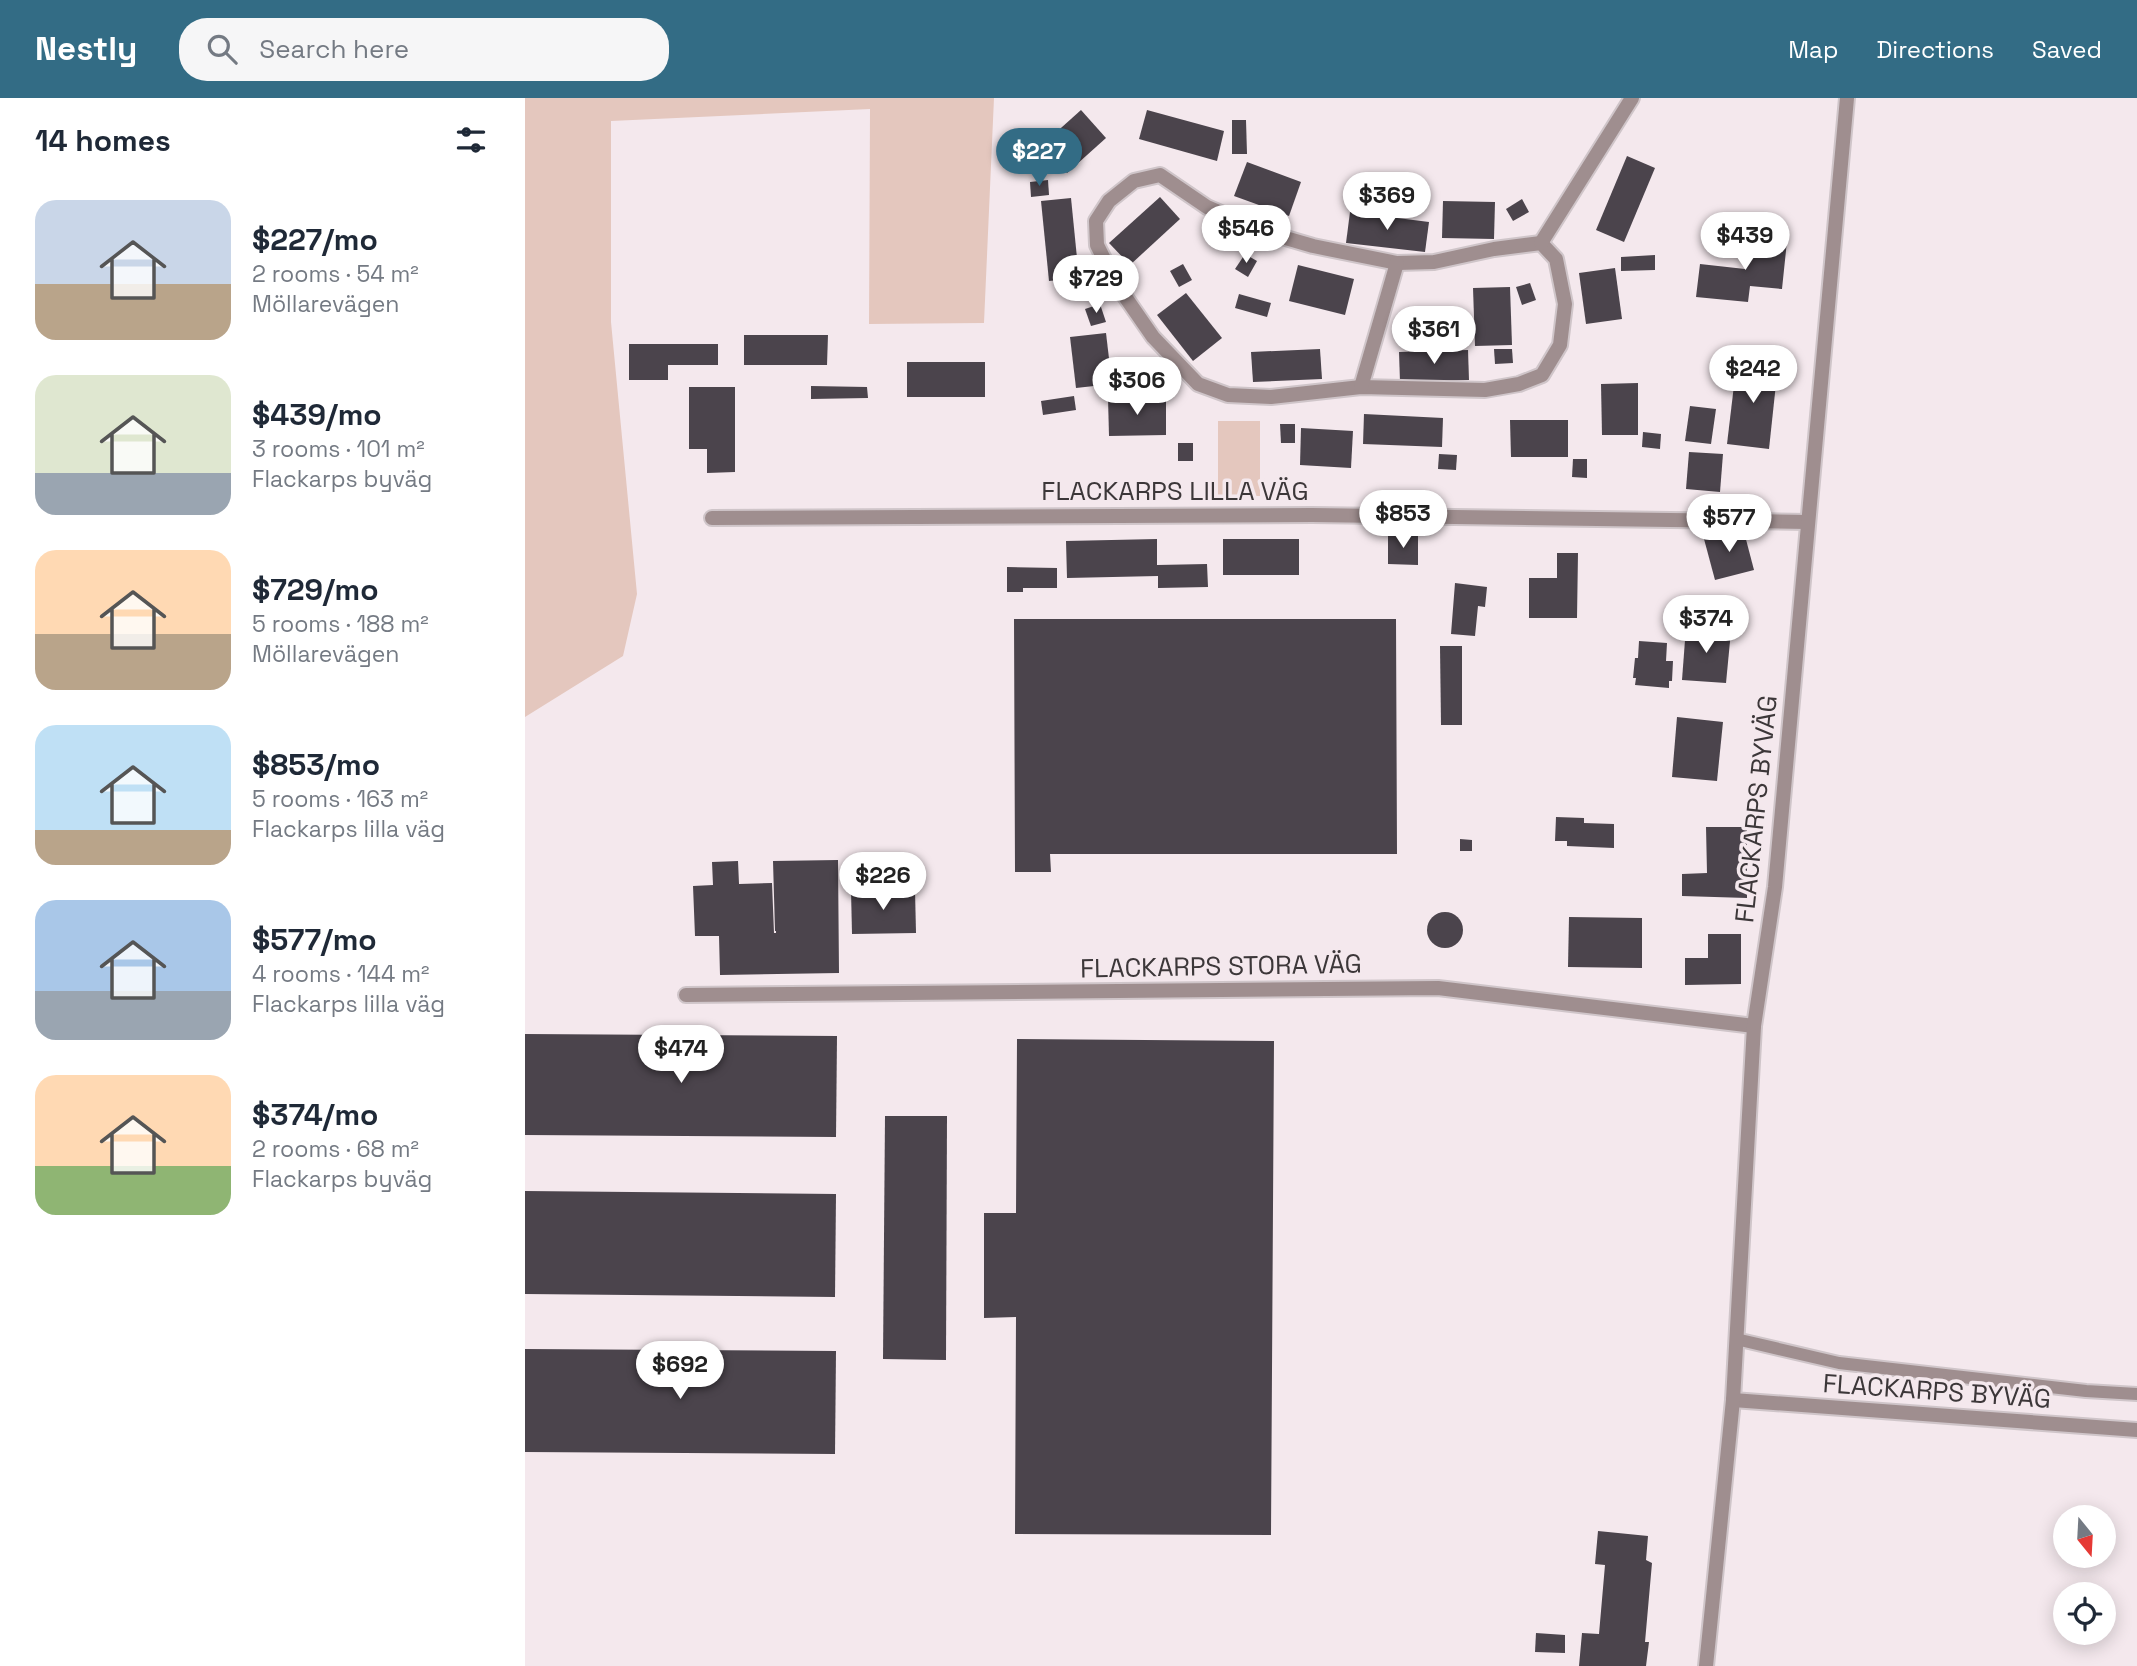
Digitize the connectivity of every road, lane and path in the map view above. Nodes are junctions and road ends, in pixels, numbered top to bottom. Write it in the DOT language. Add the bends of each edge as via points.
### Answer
graph roads {
  1 [pos="1632,98"];
  2 [pos="1847,98"];
  3 [pos="1541,243"];
  4 [pos="1397,263"];
  5 [pos="1361,387"];
  6 [pos="712,519"];
  7 [pos="1807,522"];
  8 [pos="686,995"];
  9 [pos="1754,1026"];
  10 [pos="1736,1339"];
  11 [pos="2137,1394"];
  12 [pos="1733,1400"];
  13 [pos="2137,1430"];
  14 [pos="1706,1666"];
  1 -- 3 [label="street"];
  2 -- 7 [label="street, FLACKARPS BYVÄG"];
  3 -- 4 [label="street" via="1434,262"];
  3 -- 5 [label="street" via="1556,259 1565,304 1560,345 1542,375 1485,390"];
  4 -- 5 [label="street"];
  4 -- 5 [label="street" via="1265,232 1207,207 1160,176 1134,181 1109,201 1096,221 1097,245 1117,285 1153,337 1198,384 1228,395 1271,397"];
  6 -- 7 [label="street, FLACKARPS LILLA VÄG" via="1312,515"];
  7 -- 9 [label="street, FLACKARPS BYVÄG" via="1775,887"];
  8 -- 9 [label="street, FLACKARPS STORA VÄG" via="1438,988"];
  9 -- 10 [label="street, FLACKARPS BYVÄG"];
  10 -- 11 [label="lane" via="1839,1363"];
  10 -- 12 [label="street, FLACKARPS BYVÄG"];
  12 -- 13 [label="street, FLACKARPS BYVÄG"];
  12 -- 14 [label="street, FLACKARPS BYVÄG"];
}
